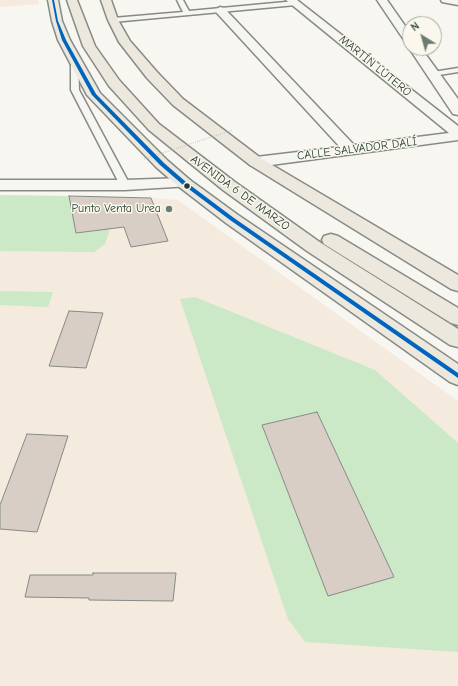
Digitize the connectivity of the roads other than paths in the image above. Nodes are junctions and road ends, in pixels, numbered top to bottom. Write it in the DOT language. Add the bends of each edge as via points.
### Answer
graph roads {
  1 [pos="53,0"];
  2 [pos="72,0"];
  3 [pos="86,0"];
  4 [pos="106,0"];
  5 [pos="180,0"];
  6 [pos="382,0"];
  7 [pos="446,0"];
  8 [pos="293,1"];
  9 [pos="458,2"];
  10 [pos="220,10"];
  11 [pos="187,13"];
  12 [pos="113,20"];
  13 [pos="402,29"];
  14 [pos="421,56"];
  15 [pos="74,60"];
  16 [pos="458,70"];
  17 [pos="434,74"];
  18 [pos="458,111"];
  19 [pos="458,134"];
  20 [pos="351,150"];
  21 [pos="256,162"];
  22 [pos="184,183"];
  23 [pos="0,185"];
  24 [pos="125,185"];
  25 [pos="458,284"];
  26 [pos="458,318"];
  27 [pos="458,339"];
  28 [pos="458,376"];
  1 -- 15 [label="main road, AVENIDA 6 DE MARZO" via="57,21"];
  2 -- 27 [label="main road, AVENIDA 6 DE MARZO" via="89,46 114,84 154,127 229,186 308,242"];
  3 -- 26 [label="main road, AVENIDA 6 DE MARZO" via="93,23 104,45 131,82 203,152 328,238"];
  4 -- 12 [label="main road"];
  5 -- 11 [label="lane"];
  6 -- 13 [label="street"];
  7 -- 9 [label="street"];
  8 -- 10 [label="lane"];
  8 -- 19 [label="street, MARTÍN LUTERO"];
  10 -- 11 [label="lane"];
  10 -- 20 [label="street"];
  11 -- 12 [label="lane"];
  12 -- 21 [label="main road" via="125,42 178,102"];
  14 -- 17 [label="street"];
  15 -- 22 [label="main road, AVENIDA 6 DE MARZO" via="94,95 137,140"];
  15 -- 24 [label="lane" via="75,90"];
  16 -- 17 [label="lane"];
  17 -- 18 [label="street"];
  19 -- 20 [label="street, CALLE SALVADOR DALÍ"];
  20 -- 21 [label="street, CALLE SALVADOR DALÍ"];
  21 -- 25 [label="main road"];
  22 -- 24 [label="street"];
  22 -- 28 [label="main road, AVENIDA 6 DE MARZO"];
  23 -- 24 [label="street"];
}
